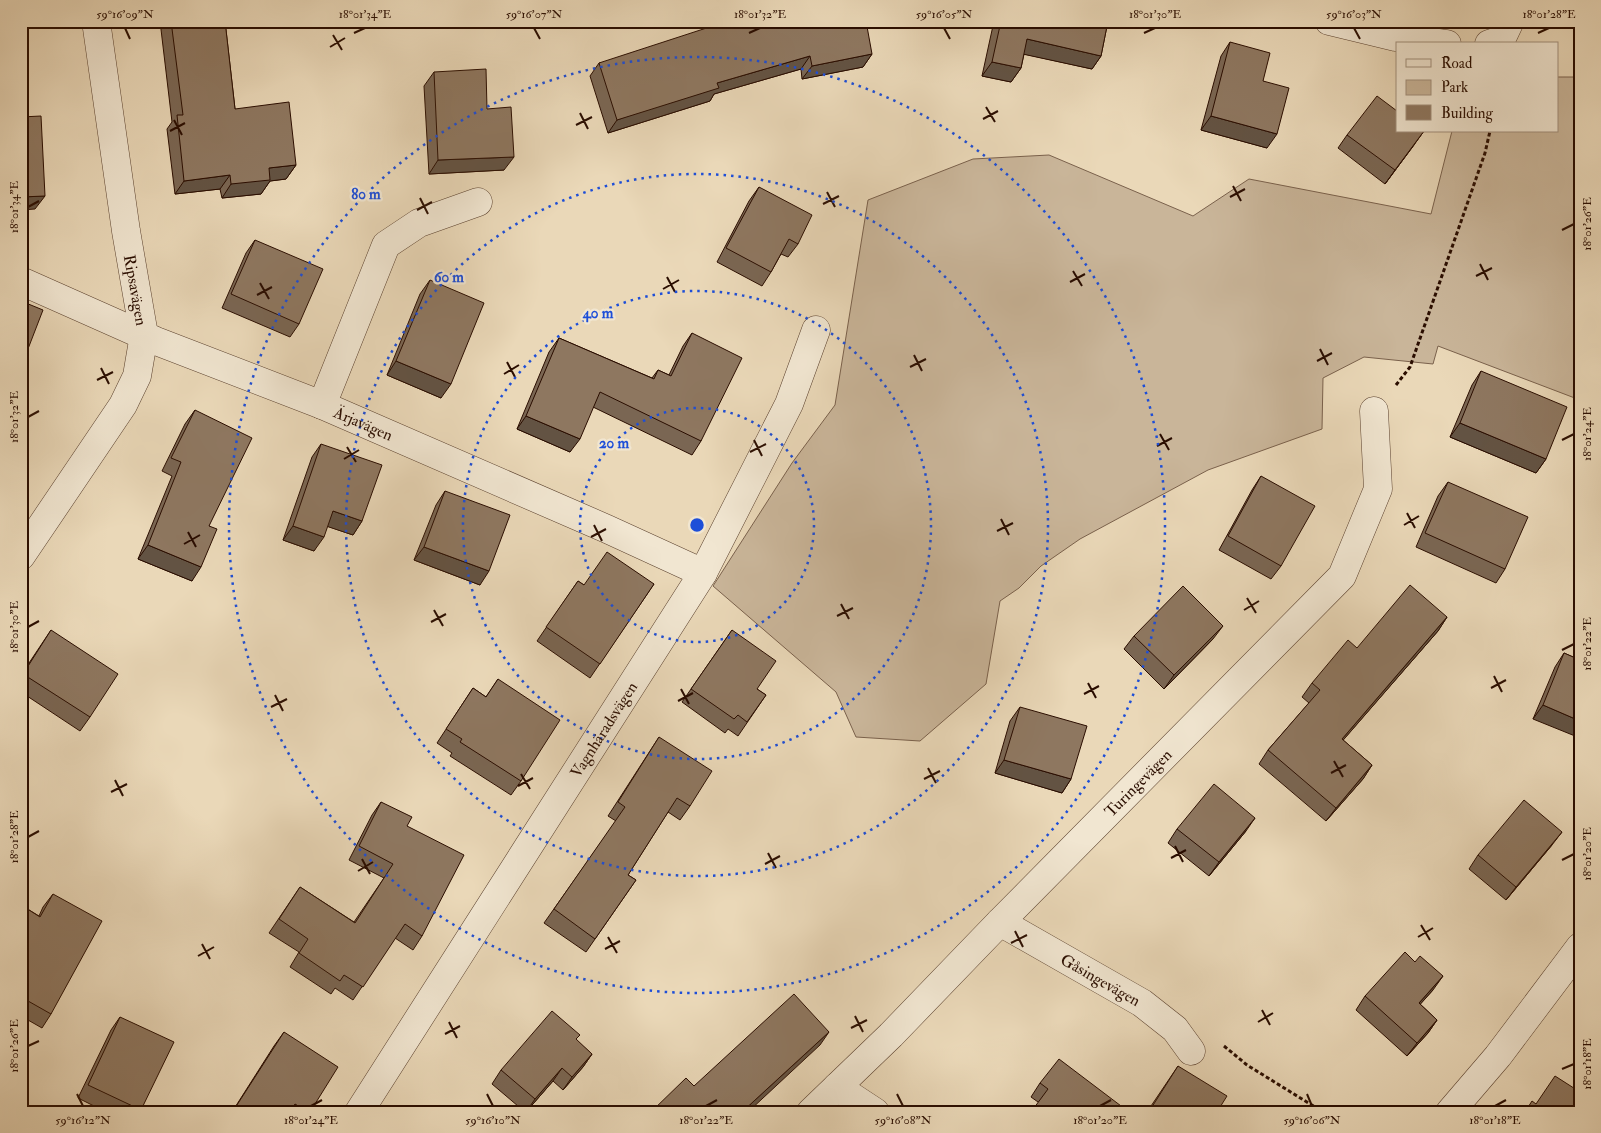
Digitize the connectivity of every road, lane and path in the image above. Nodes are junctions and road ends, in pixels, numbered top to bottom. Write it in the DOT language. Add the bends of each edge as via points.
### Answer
graph roads {
  1 [pos="96,21"];
  2 [pos="1329,21"];
  3 [pos="1510,21"];
  4 [pos="1432,42"];
  5 [pos="1495,42"];
  6 [pos="1490,132"];
  7 [pos="478,202"];
  8 [pos="21,281"];
  9 [pos="816,330"];
  10 [pos="144,335"];
  11 [pos="322,406"];
  12 [pos="1374,411"];
  13 [pos="21,556"];
  14 [pos="703,573"];
  15 [pos="1000,922"];
  16 [pos="1580,946"];
  17 [pos="1191,1051"];
  18 [pos="1247,1065"];
  19 [pos="837,1087"];
  20 [pos="359,1112"];
  21 [pos="811,1112"];
  22 [pos="875,1112"];
  23 [pos="1323,1112"];
  24 [pos="1450,1112"];
  1 -- 10 [label="street, Ripsavägen"];
  2 -- 4 [label="street" via="1395,37"];
  3 -- 5 [label="street" via="1501,40"];
  6 -- 12 [label="path" via="1485,154 1410,367"];
  7 -- 11 [label="street" via="419,223 386,245"];
  8 -- 10 [label="street, Ärjavägen"];
  9 -- 14 [label="street, Vagnhäradsvägen" via="789,404"];
  10 -- 11 [label="street, Ärjavägen"];
  10 -- 13 [label="street, Ripsavägen" via="137,376 123,405"];
  11 -- 14 [label="street, Ärjavägen"];
  12 -- 15 [label="street, Turingevägen" via="1378,489 1342,576"];
  14 -- 20 [label="street, Vagnhäradsvägen"];
  15 -- 17 [label="street, Gåsingevägen" via="1142,1003 1174,1029"];
  15 -- 19 [label="street, Turingevägen"];
  16 -- 24 [label="street" via="1498,1056"];
  18 -- 23 [label="path"];
  19 -- 21 [label="street, Turingevägen"];
  19 -- 22 [label="street"];
}
